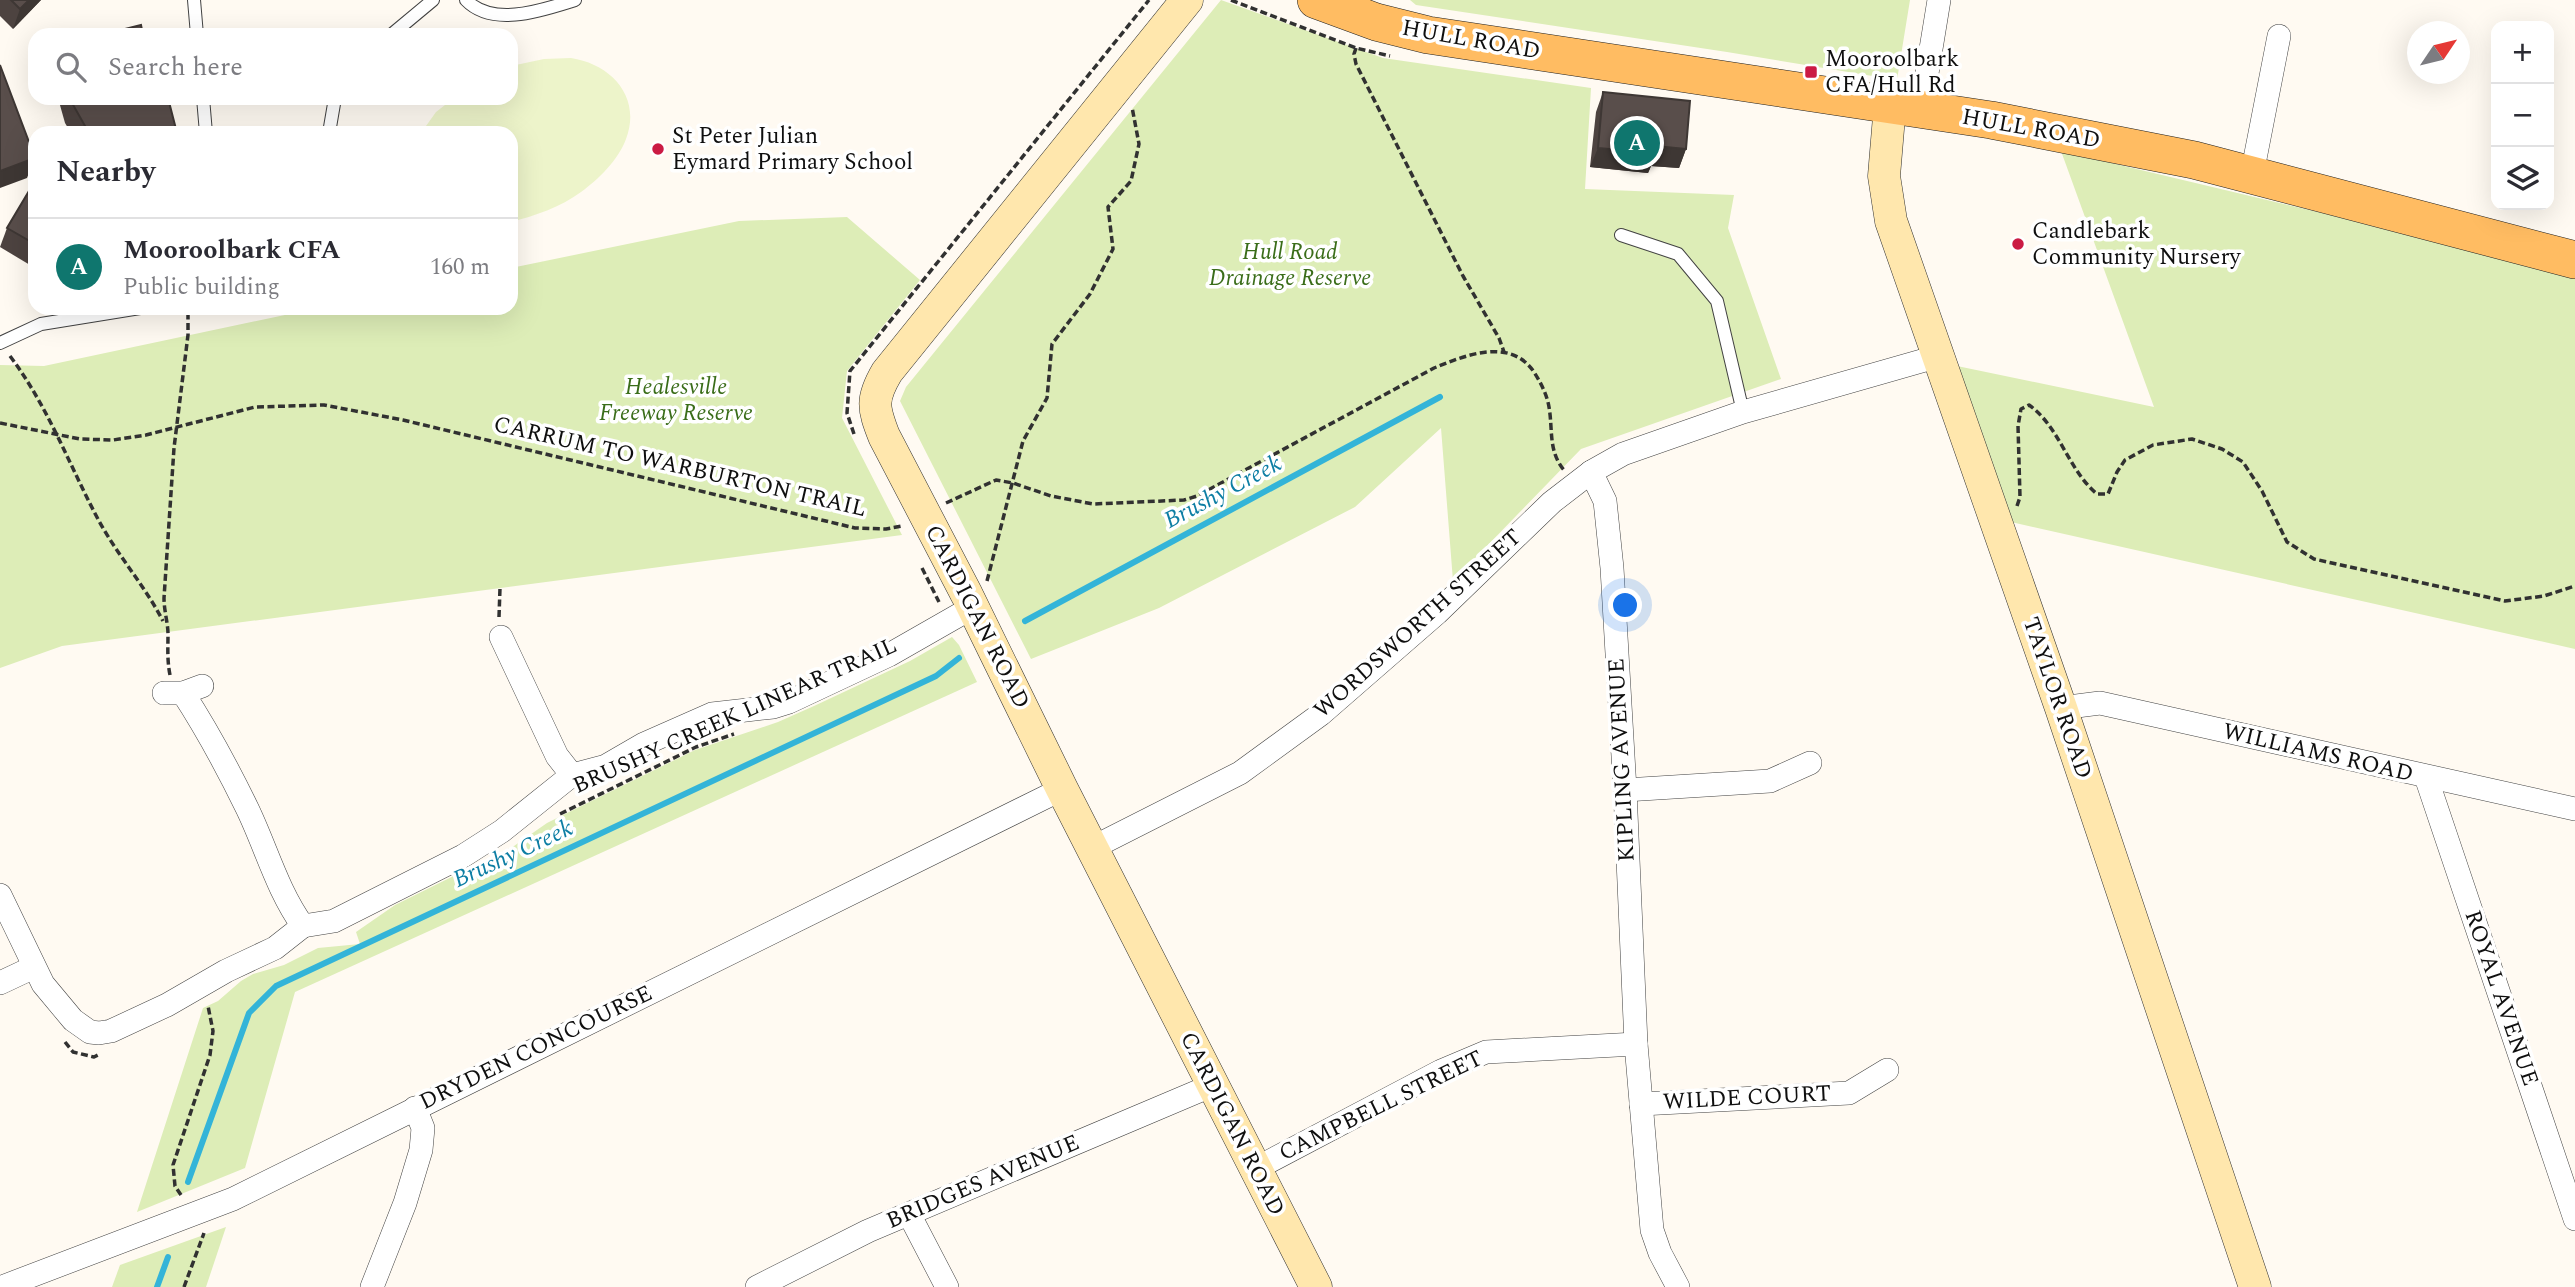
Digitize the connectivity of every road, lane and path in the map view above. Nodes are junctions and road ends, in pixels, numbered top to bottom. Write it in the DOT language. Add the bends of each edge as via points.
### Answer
graph roads {
  1 [pos="194,0"];
  2 [pos="433,0"];
  3 [pos="466,0"];
  4 [pos="575,0"];
  5 [pos="1149,0"];
  6 [pos="1187,0"];
  7 [pos="1939,0"];
  8 [pos="1333,3"];
  9 [pos="196,28"];
  10 [pos="399,28"];
  11 [pos="2279,36"];
  12 [pos="1356,48"];
  13 [pos="204,105"];
  14 [pos="334,105"];
  15 [pos="1131,105"];
  16 [pos="1906,108"];
  17 [pos="205,126"];
  18 [pos="330,126"];
  19 [pos="2252,174"];
  20 [pos="1621,235"];
  21 [pos="2575,260"];
  22 [pos="97,315"];
  23 [pos="188,315"];
  24 [pos="2,345"];
  25 [pos="1504,352"];
  26 [pos="1939,356"];
  27 [pos="1743,412"];
  28 [pos="0,423"];
  29 [pos="177,426"];
  30 [pos="59,436"];
  31 [pos="857,440"];
  32 [pos="1583,478"];
  33 [pos="1013,483"];
  34 [pos="2009,503"];
  35 [pos="925,514"];
  36 [pos="919,563"];
  37 [pos="988,580"];
  38 [pos="2575,586"];
  39 [pos="500,588"];
  40 [pos="958,609"];
  41 [pos="166,626"];
  42 [pos="501,637"];
  43 [pos="181,692"];
  44 [pos="2061,708"];
  45 [pos="743,731"];
  46 [pos="1810,762"];
  47 [pos="572,775"];
  48 [pos="2426,777"];
  49 [pos="1062,789"];
  50 [pos="1625,790"];
  51 [pos="2575,809"];
  52 [pos="551,818"];
  53 [pos="1092,848"];
  54 [pos="0,895"];
  55 [pos="303,926"];
  56 [pos="34,967"];
  57 [pos="0,983"];
  58 [pos="215,1000"];
  59 [pos="1636,1044"];
  60 [pos="1887,1070"];
  61 [pos="1213,1085"];
  62 [pos="1641,1104"];
  63 [pos="415,1108"];
  64 [pos="1255,1169"];
  65 [pos="187,1197"];
  66 [pos="909,1214"];
  67 [pos="2575,1220"];
  68 [pos="201,1224"];
  69 [pos="2,1287"];
  70 [pos="184,1287"];
  71 [pos="372,1287"];
  72 [pos="757,1287"];
  73 [pos="947,1287"];
  74 [pos="1316,1287"];
  75 [pos="1678,1287"];
  76 [pos="2255,1287"];
  1 -- 9 [label="lane"];
  2 -- 10 [label="lane"];
  3 -- 4 [label="lane" via="475,10 504,15"];
  5 -- 31 [label="path" via="850,371 847,413"];
  6 -- 35 [label="street, CARDIGAN ROAD" via="876,390 874,412"];
  7 -- 16 [label="street"];
  8 -- 16 [label="main road, HULL ROAD" via="1398,29 1428,35"];
  11 -- 19 [label="street"];
  12 -- 25 [label="path" via="1356,64"];
  13 -- 17 [label="lane"];
  14 -- 18 [label="lane"];
  15 -- 33 [label="path" via="1139,144 1130,181 1108,207 1113,249 1090,294 1052,344 1047,398 1023,441"];
  16 -- 19 [label="main road, HULL ROAD" via="1991,120"];
  16 -- 26 [label="street, TAYLOR ROAD" via="1884,176 1891,221"];
  19 -- 21 [label="main road, HULL ROAD"];
  20 -- 27 [label="lane" via="1678,254 1717,301"];
  22 -- 24 [label="lane" via="41,324"];
  23 -- 29 [label="path"];
  24 -- 30 [label="path" via="30,382"];
  25 -- 32 [label="path" via="1527,362 1541,383 1557,462"];
  25 -- 33 [label="path, CARRUM TO WARBURTON TRAIL" via="1465,355 1434,368 1184,500 1093,504"];
  26 -- 27 [label="street"];
  26 -- 44 [label="street, TAYLOR ROAD"];
  27 -- 32 [label="street" via="1623,454"];
  28 -- 30 [label="path, CARRUM TO WARBURTON TRAIL"];
  29 -- 30 [label="path, CARRUM TO WARBURTON TRAIL" via="113,440"];
  29 -- 35 [label="path, CARRUM TO WARBURTON TRAIL" via="255,407 324,405 855,528 895,528"];
  29 -- 41 [label="path" via="164,598"];
  30 -- 41 [label="path" via="100,522"];
  32 -- 50 [label="street, KIPLING AVENUE" via="1605,502"];
  32 -- 53 [label="street, WORDSWORTH STREET" via="1321,714 1240,773"];
  33 -- 35 [label="path, CARRUM TO WARBURTON TRAIL" via="987,482"];
  33 -- 37 [label="path"];
  34 -- 38 [label="path" via="2015,509 2020,497 2018,426 2021,409 2029,405 2040,412 2097,495 2108,494 2124,460 2137,452 2192,439 2244,462 2287,542 2314,559 2505,601"];
  35 -- 40 [label="street, CARDIGAN ROAD"];
  36 -- 40 [label="path"];
  39 -- 42 [label="path"];
  40 -- 47 [label="street" via="889,655 789,702 712,714 606,766"];
  40 -- 49 [label="street, CARDIGAN ROAD"];
  41 -- 43 [label="path" via="166,651"];
  42 -- 47 [label="street" via="557,756"];
  43 -- 55 [label="street" via="208,731 282,891"];
  44 -- 48 [label="street, WILLIAMS ROAD" via="2100,703"];
  44 -- 76 [label="street, TAYLOR ROAD"];
  45 -- 52 [label="path, BRUSHY CREEK LINEAR TRAIL" via="696,747"];
  46 -- 50 [label="street" via="1770,781"];
  47 -- 55 [label="street" via="463,856 334,921"];
  48 -- 51 [label="street, WILLIAMS ROAD"];
  48 -- 67 [label="street, ROYAL AVENUE"];
  49 -- 53 [label="street, CARDIGAN ROAD"];
  49 -- 63 [label="street, DRYDEN CONCOURSE"];
  50 -- 59 [label="street, KIPLING AVENUE"];
  53 -- 61 [label="street, CARDIGAN ROAD"];
  54 -- 56 [label="street"];
  55 -- 56 [label="street" via="275,948 99,1033 73,1020"];
  56 -- 57 [label="street"];
  58 -- 65 [label="path" via="208,1004 213,1031 210,1055 173,1165 178,1193"];
  59 -- 62 [label="street, KIPLING AVENUE"];
  59 -- 64 [label="street, CAMPBELL STREET" via="1486,1052"];
  60 -- 62 [label="street, WILDE COURT" via="1849,1093"];
  61 -- 64 [label="street, CARDIGAN ROAD"];
  61 -- 66 [label="street, BRIDGES AVENUE"];
  62 -- 75 [label="street, KIPLING AVENUE" via="1653,1230"];
  63 -- 69 [label="street, DRYDEN CONCOURSE" via="215,1207"];
  63 -- 71 [label="street" via="423,1128 421,1150"];
  64 -- 74 [label="street, CARDIGAN ROAD"];
  66 -- 72 [label="street, BRIDGES AVENUE"];
  66 -- 73 [label="street"];
  68 -- 70 [label="path" via="203,1237"];
}
